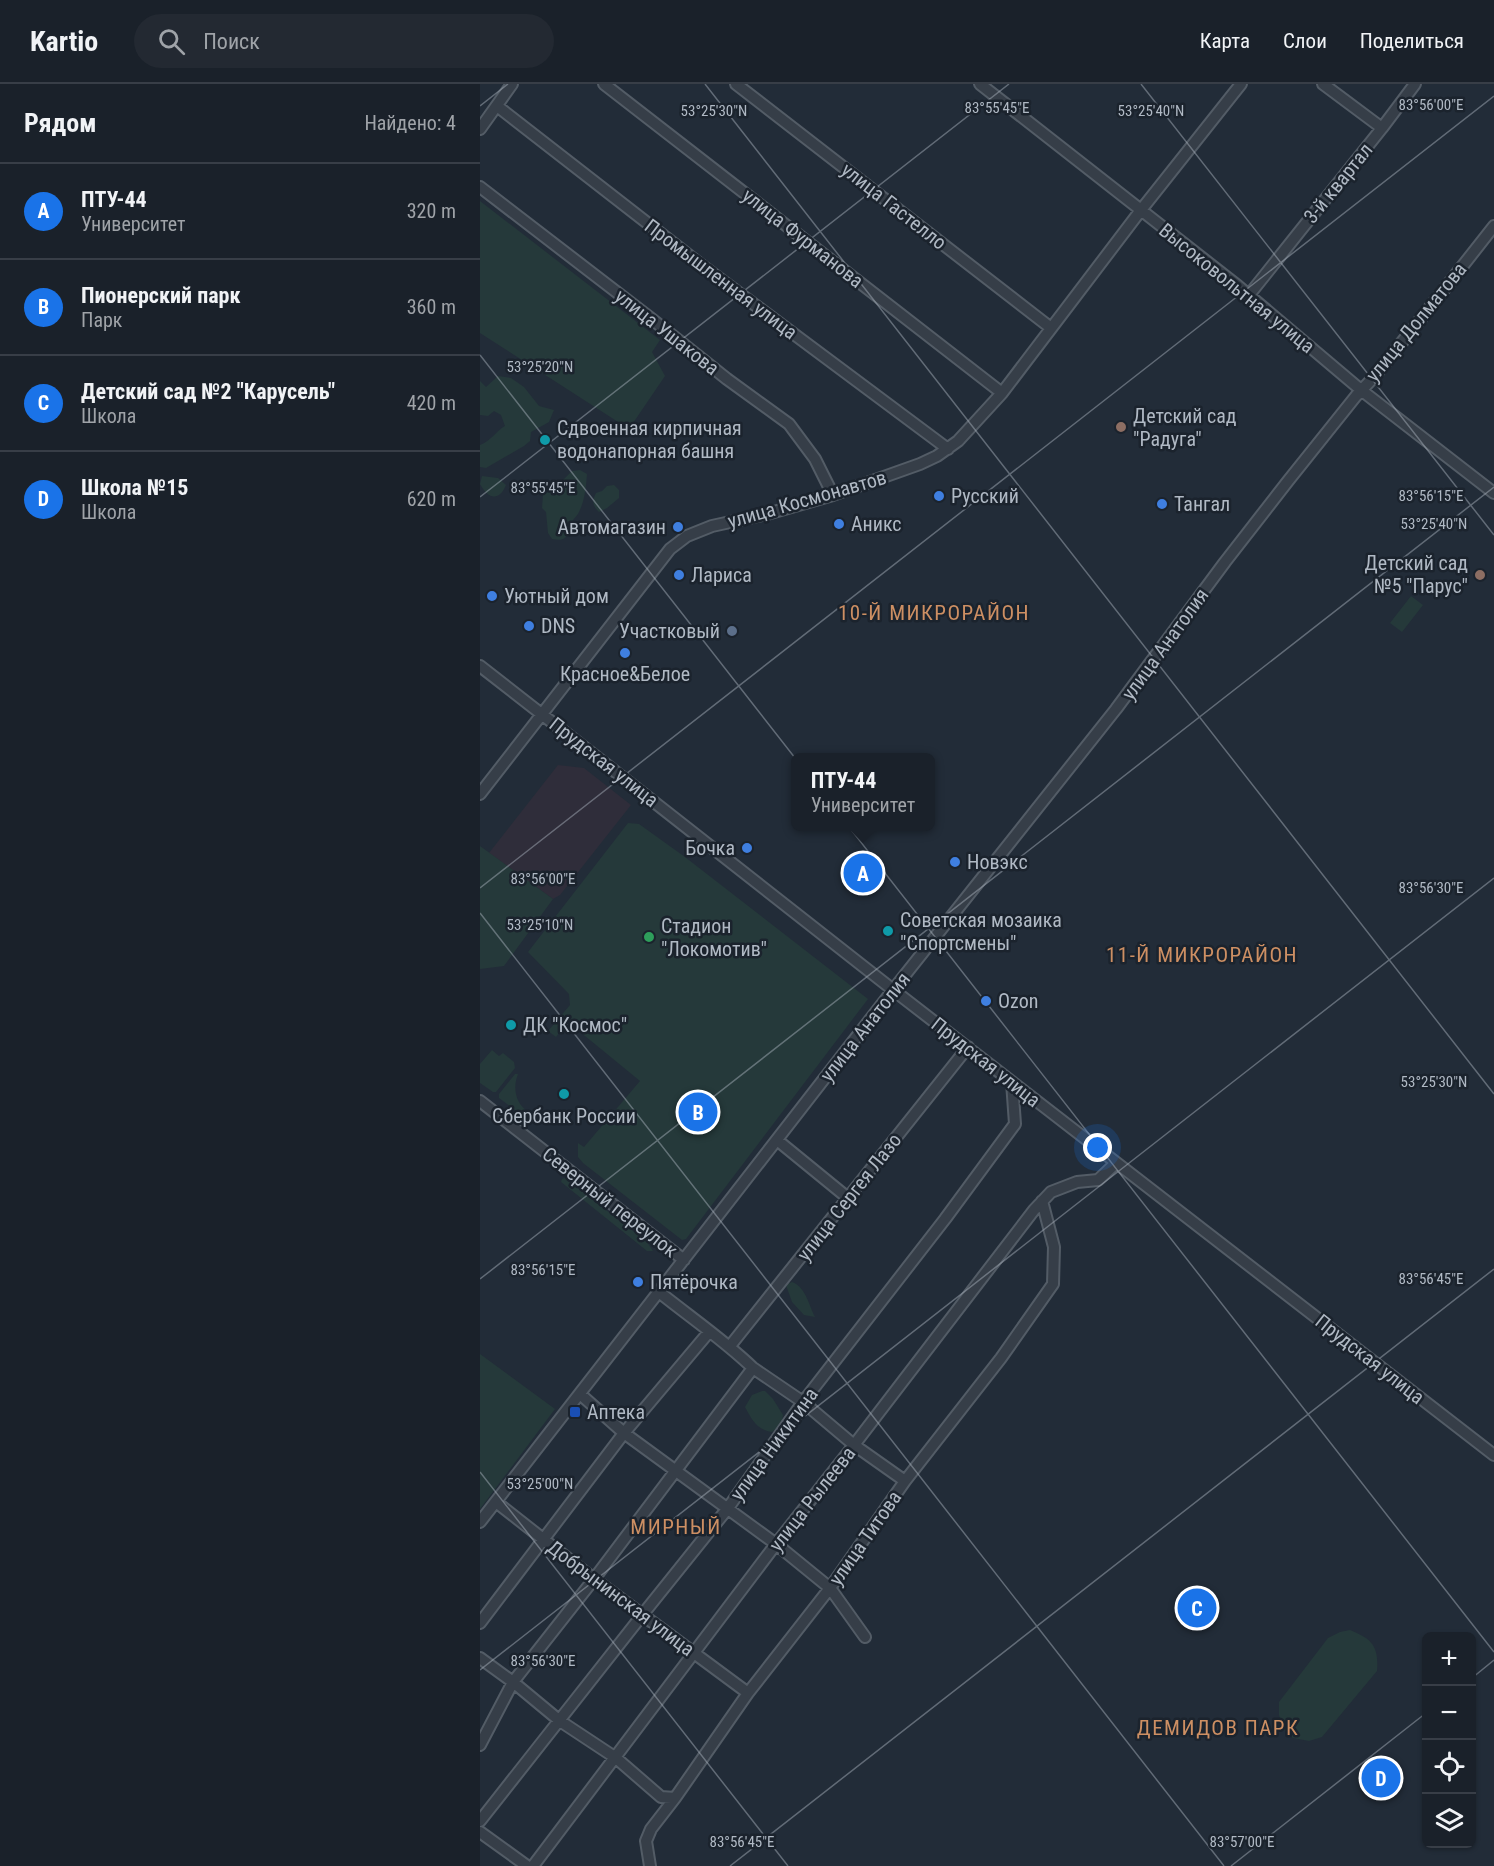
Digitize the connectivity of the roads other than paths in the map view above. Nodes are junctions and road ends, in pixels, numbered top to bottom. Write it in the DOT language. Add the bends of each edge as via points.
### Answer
graph roads {
  1 [pos="512,84"];
  2 [pos="604,84"];
  3 [pos="736,84"];
  4 [pos="980,84"];
  5 [pos="1240,84"];
  6 [pos="1323,84"];
  7 [pos="1415,84"];
  8 [pos="497,106"];
  9 [pos="1382,128"];
  10 [pos="480,129"];
  11 [pos="480,187"];
  12 [pos="1141,210"];
  13 [pos="1494,226"];
  14 [pos="1249,295"];
  15 [pos="1052,328"];
  16 [pos="1361,390"];
  17 [pos="1002,393"];
  18 [pos="948,449"];
  19 [pos="1494,493"];
  20 [pos="833,495"];
  21 [pos="480,666"];
  22 [pos="542,713"];
  23 [pos="480,794"];
  24 [pos="894,990"];
  25 [pos="968,1047"];
  26 [pos="1012,1082"];
  27 [pos="480,1101"];
  28 [pos="777,1140"];
  29 [pos="1116,1163"];
  30 [pos="848,1198"];
  31 [pos="1042,1201"];
  32 [pos="684,1260"];
  33 [pos="659,1292"];
  34 [pos="709,1332"];
  35 [pos="730,1346"];
  36 [pos="753,1368"];
  37 [pos="580,1394"];
  38 [pos="803,1402"];
  39 [pos="624,1433"];
  40 [pos="854,1445"];
  41 [pos="1494,1455"];
  42 [pos="674,1471"];
  43 [pos="905,1481"];
  44 [pos="496,1502"];
  45 [pos="728,1508"];
  46 [pos="480,1522"];
  47 [pos="544,1539"];
  48 [pos="776,1544"];
  49 [pos="594,1579"];
  50 [pos="830,1588"];
  51 [pos="643,1614"];
  52 [pos="480,1623"];
  53 [pos="865,1637"];
  54 [pos="694,1653"];
  55 [pos="480,1658"];
  56 [pos="513,1682"];
  57 [pos="748,1693"];
  58 [pos="560,1721"];
  59 [pos="480,1745"];
  60 [pos="616,1758"];
  61 [pos="675,1798"];
  62 [pos="480,1821"];
  63 [pos="480,1832"];
  64 [pos="527,1866"];
  65 [pos="533,1866"];
  66 [pos="650,1866"];
  1 -- 8 [label="street"];
  2 -- 17 [label="street, улица Фурманова"];
  3 -- 15 [label="street, улица Гастелло"];
  4 -- 12 [label="street, Высоковольтная улица"];
  5 -- 12 [label="street, улица Космонавтов"];
  6 -- 9 [label="street, 3-й квартал"];
  7 -- 9 [label="street"];
  8 -- 10 [label="street"];
  8 -- 18 [label="street, Промышленная улица"];
  9 -- 14 [label="street, 3-й квартал"];
  11 -- 20 [label="street, улица Ушакова" via="789,424 815,459"];
  12 -- 14 [label="street, Высоковольтная улица"];
  12 -- 15 [label="street, улица Космонавтов"];
  13 -- 16 [label="street, улица Долматова"];
  14 -- 16 [label="street, Высоковольтная улица"];
  15 -- 17 [label="street, улица Космонавтов"];
  16 -- 19 [label="street, Высоковольтная улица"];
  16 -- 24 [label="street, улица Анатолия"];
  17 -- 18 [label="street, улица Космонавтов"];
  18 -- 20 [label="street, улица Космонавтов" via="920,464"];
  20 -- 22 [label="street, улица Космонавтов" via="712,526 682,539"];
  21 -- 22 [label="street, Прудская улица"];
  22 -- 23 [label="street, улица Космонавтов"];
  22 -- 24 [label="street, Прудская улица"];
  24 -- 25 [label="street, Прудская улица"];
  24 -- 28 [label="street, улица Анатолия"];
  25 -- 26 [label="street, Прудская улица"];
  25 -- 30 [label="street, улица Сергея Лазо"];
  26 -- 29 [label="street, Прудская улица"];
  26 -- 38 [label="street, улица Никитина" via="1016,1124"];
  27 -- 32 [label="street, Северный переулок"];
  28 -- 30 [label="street"];
  28 -- 32 [label="street, улица Анатолия"];
  29 -- 31 [label="street, улица Рылеева" via="1098,1180 1077,1182 1050,1192"];
  29 -- 41 [label="street, Прудская улица"];
  30 -- 35 [label="street, улица Сергея Лазо"];
  31 -- 40 [label="street, улица Рылеева"];
  31 -- 43 [label="street, улица Титова" via="1054,1247 1053,1284"];
  32 -- 33 [label="street, улица Анатолия"];
  33 -- 34 [label="street"];
  33 -- 37 [label="street, улица Анатолия"];
  34 -- 35 [label="street"];
  34 -- 39 [label="street"];
  35 -- 36 [label="street"];
  36 -- 38 [label="street"];
  36 -- 42 [label="street"];
  37 -- 39 [label="street"];
  37 -- 44 [label="street, улица Анатолия"];
  38 -- 40 [label="street"];
  38 -- 45 [label="street, улица Никитина"];
  39 -- 42 [label="street"];
  39 -- 47 [label="street"];
  40 -- 43 [label="street"];
  40 -- 48 [label="street, улица Рылеева"];
  42 -- 45 [label="street"];
  42 -- 49 [label="street"];
  43 -- 50 [label="street, улица Титова"];
  44 -- 46 [label="street, улица Анатолия"];
  44 -- 47 [label="street, Добрынинская улица"];
  45 -- 48 [label="street"];
  45 -- 51 [label="street, улица Никитина"];
  47 -- 49 [label="street, Добрынинская улица"];
  47 -- 52 [label="street"];
  48 -- 50 [label="street"];
  48 -- 54 [label="street, улица Рылеева"];
  49 -- 51 [label="street, Добрынинская улица"];
  49 -- 56 [label="street"];
  50 -- 53 [label="street"];
  50 -- 57 [label="street, улица Титова"];
  51 -- 54 [label="street, Добрынинская улица"];
  51 -- 58 [label="street, улица Никитина"];
  54 -- 57 [label="street, Добрынинская улица"];
  54 -- 60 [label="street, улица Рылеева"];
  55 -- 56 [label="street"];
  56 -- 58 [label="street"];
  56 -- 59 [label="street"];
  57 -- 61 [label="street, улица Титова"];
  58 -- 60 [label="street"];
  58 -- 62 [label="street, улица Никитина"];
  60 -- 61 [label="street" via="661,1797"];
  60 -- 65 [label="street, улица Рылеева"];
  61 -- 66 [label="street, улица Титова" via="646,1841"];
  63 -- 64 [label="street"];
}
